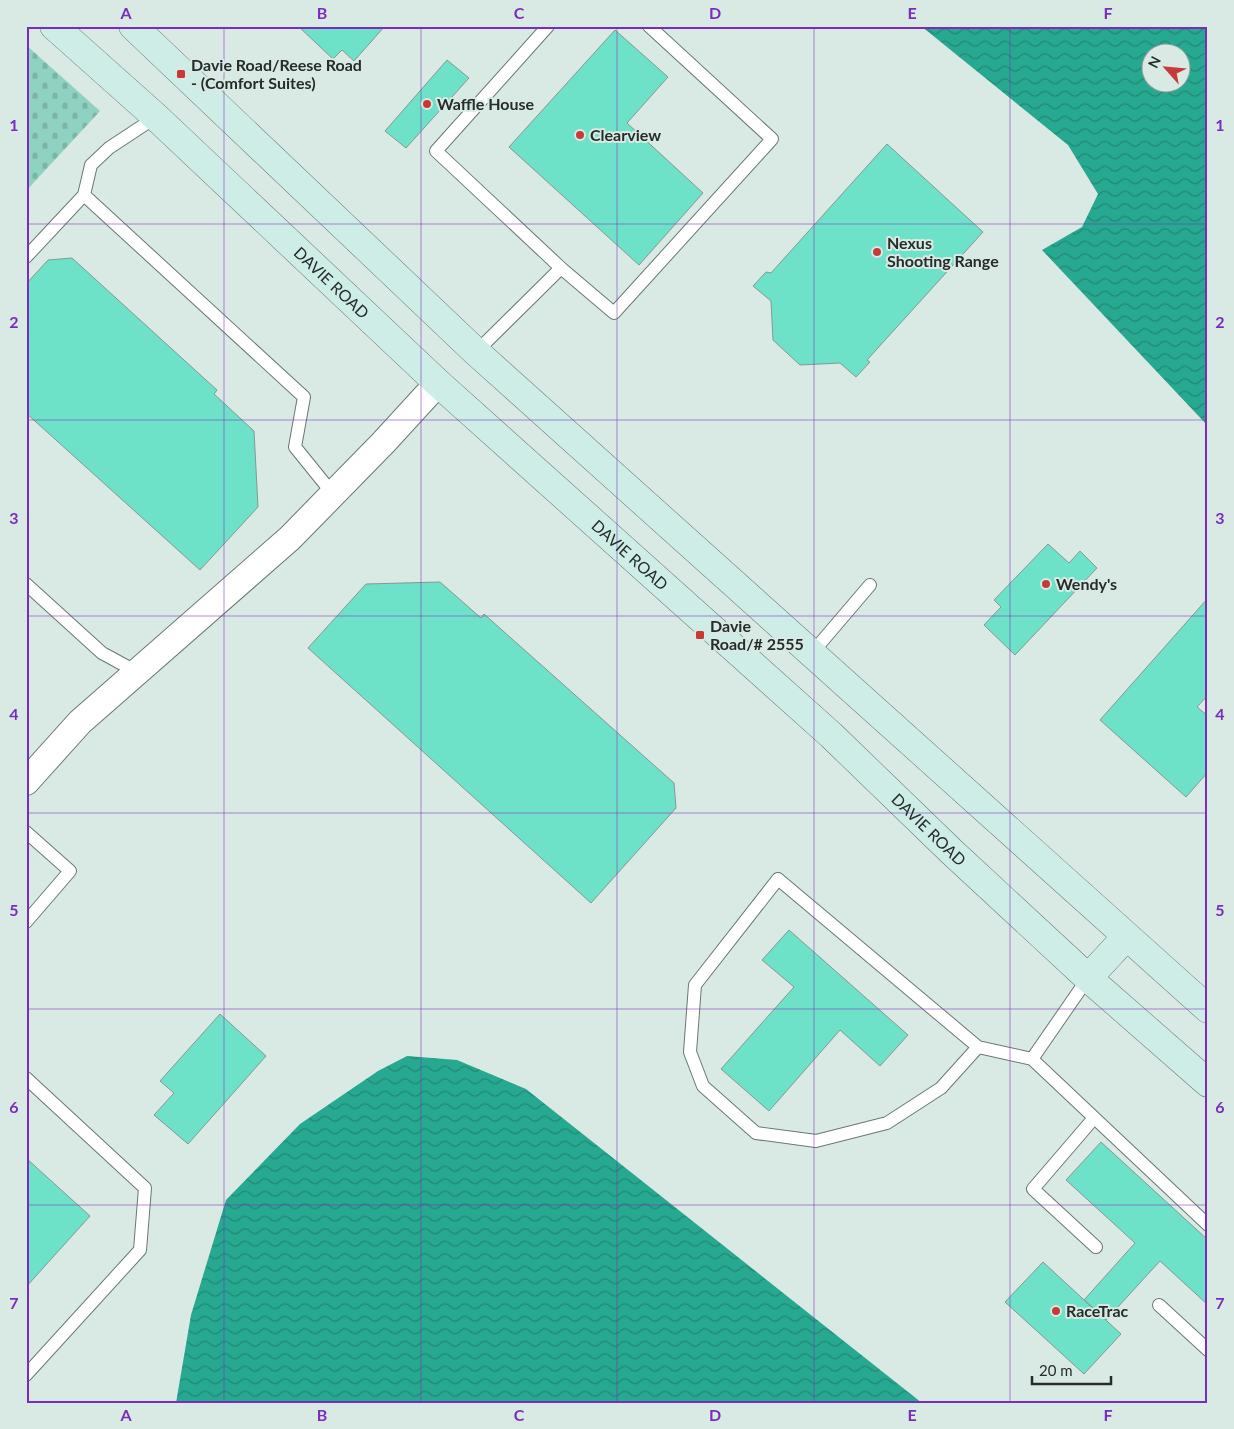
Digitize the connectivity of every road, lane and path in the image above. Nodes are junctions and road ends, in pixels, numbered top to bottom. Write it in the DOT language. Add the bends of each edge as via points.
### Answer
graph roads {
  1 [pos="54,26"];
  2 [pos="133,26"];
  3 [pos="548,26"];
  4 [pos="649,26"];
  5 [pos="156,117"];
  6 [pos="84,195"];
  7 [pos="26,258"];
  8 [pos="561,268"];
  9 [pos="476,352"];
  10 [pos="438,383"];
  11 [pos="333,494"];
  12 [pos="26,584"];
  13 [pos="870,585"];
  14 [pos="812,653"];
  15 [pos="137,672"];
  16 [pos="26,782"];
  17 [pos="26,832"];
  18 [pos="26,922"];
  19 [pos="1126,937"];
  20 [pos="1088,978"];
  21 [pos="1208,1009"];
  22 [pos="978,1047"];
  23 [pos="1032,1059"];
  24 [pos="26,1078"];
  25 [pos="1208,1083"];
  26 [pos="1094,1118"];
  27 [pos="1208,1225"];
  28 [pos="1096,1247"];
  29 [pos="1159,1305"];
  30 [pos="1208,1350"];
  31 [pos="26,1375"];
  1 -- 5 [label="main road, DAVIE ROAD"];
  2 -- 9 [label="main road"];
  3 -- 8 [label="lane" via="436,151"];
  4 -- 8 [label="lane" via="772,139 614,313"];
  5 -- 6 [label="lane" via="109,148 91,165"];
  5 -- 10 [label="main road, DAVIE ROAD"];
  6 -- 7 [label="lane"];
  6 -- 11 [label="lane" via="304,397 295,447"];
  8 -- 9 [label="lane"];
  9 -- 14 [label="main road"];
  10 -- 11 [label="street"];
  10 -- 20 [label="main road, DAVIE ROAD" via="831,735"];
  11 -- 15 [label="street" via="290,538"];
  12 -- 15 [label="lane" via="102,652"];
  13 -- 14 [label="lane"];
  14 -- 19 [label="main road"];
  15 -- 16 [label="street" via="80,722"];
  17 -- 18 [label="lane" via="70,871"];
  19 -- 20 [label="main road"];
  19 -- 21 [label="main road"];
  20 -- 23 [label="lane"];
  20 -- 25 [label="main road, DAVIE ROAD"];
  22 -- 22 [label="lane" via="778,879 695,985 690,1052 703,1086 756,1133 816,1141 887,1123 941,1088"];
  22 -- 23 [label="lane"];
  23 -- 26 [label="lane"];
  24 -- 31 [label="lane" via="145,1188 140,1250"];
  26 -- 27 [label="lane"];
  26 -- 28 [label="lane" via="1033,1188"];
  29 -- 30 [label="lane"];
}
